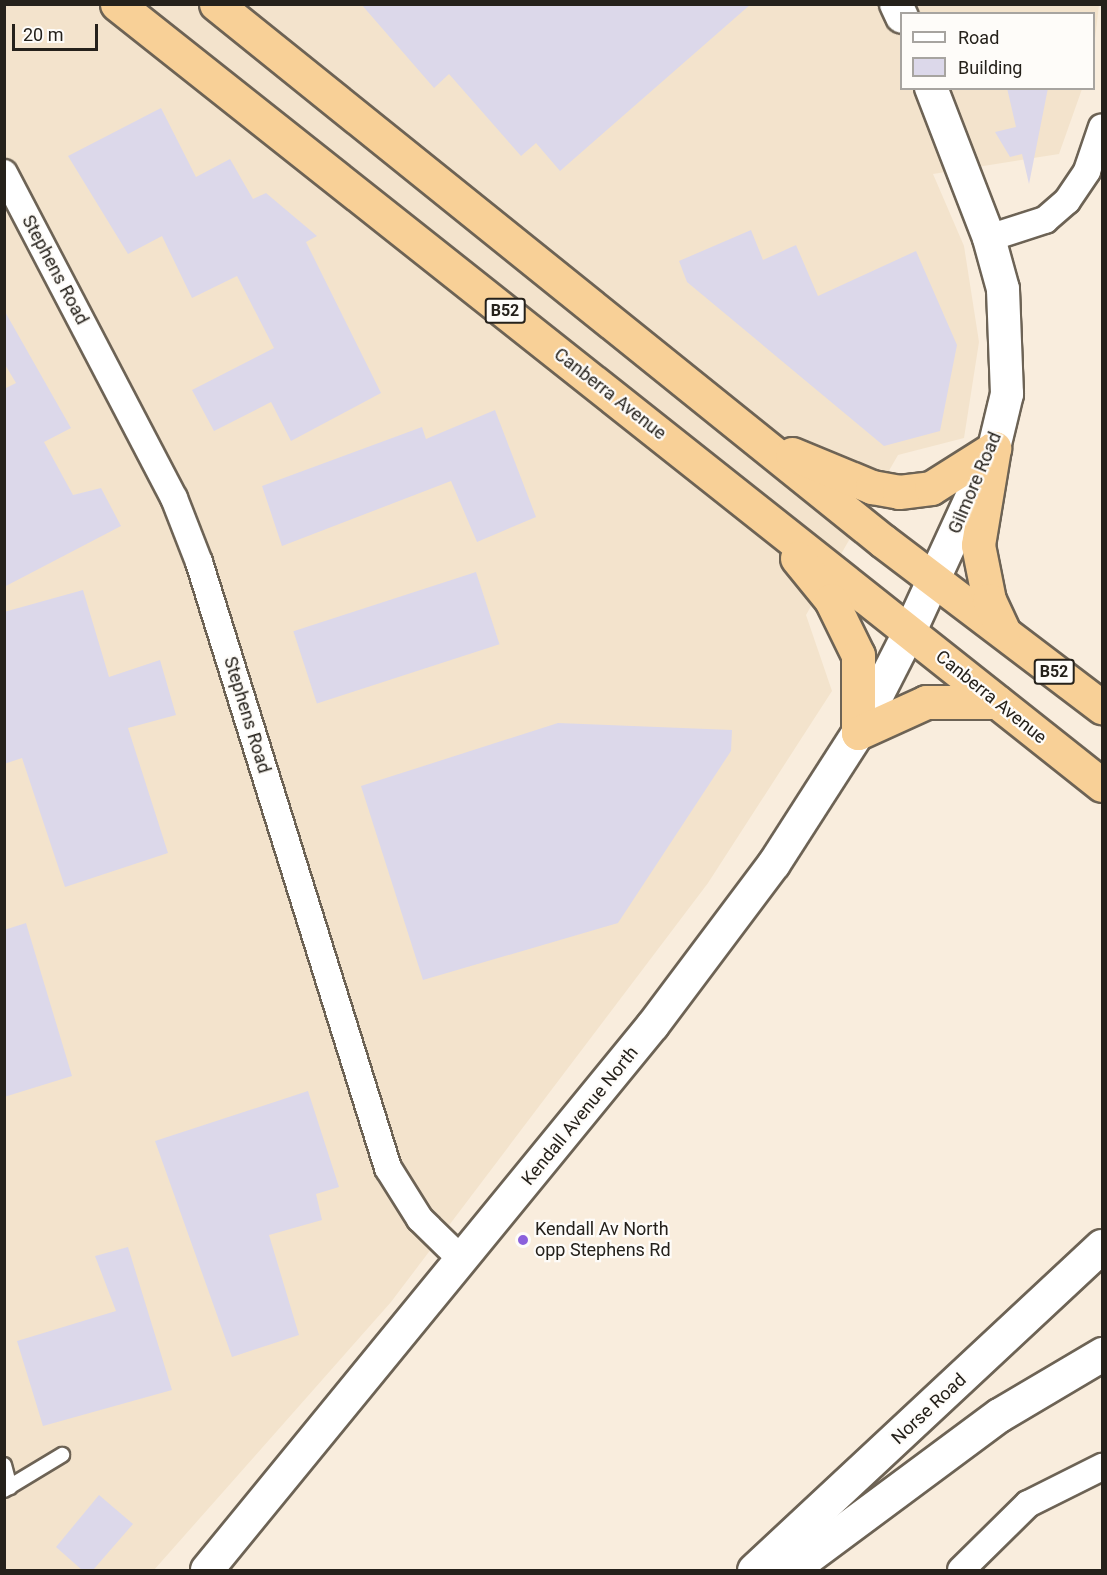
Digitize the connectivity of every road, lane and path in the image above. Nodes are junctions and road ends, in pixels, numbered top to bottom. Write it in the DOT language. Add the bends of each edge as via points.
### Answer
graph roads {
  1 [pos="216,4"];
  2 [pos="118,6"];
  3 [pos="932,90"];
  4 [pos="1102,127"];
  5 [pos="4,173"];
  6 [pos="989,238"];
  7 [pos="757,439"];
  8 [pos="994,448"];
  9 [pos="746,501"];
  10 [pos="931,578"];
  11 [pos="910,631"];
  12 [pos="1006,637"];
  13 [pos="956,688"];
  14 [pos="1102,707"];
  15 [pos="858,733"];
  16 [pos="1091,776"];
  17 [pos="1102,1246"];
  18 [pos="463,1261"];
  19 [pos="1102,1354"];
  20 [pos="62,1455"];
  21 [pos="4,1465"];
  22 [pos="1102,1467"];
  23 [pos="7,1489"];
  24 [pos="207,1570"];
  25 [pos="754,1570"];
  26 [pos="790,1570"];
  27 [pos="961,1570"];
  1 -- 7 [label="highway, B52"];
  2 -- 9 [label="highway, Canberra Avenue / B52"];
  3 -- 6 [label="street, Gilmore Road"];
  4 -- 6 [label="street" via="1087,171 1067,201 1045,220"];
  5 -- 18 [label="street, Stephens Road" via="174,498 200,562 388,1168 420,1219"];
  6 -- 8 [label="street, Gilmore Road" via="1008,339 1007,394"];
  7 -- 8 [label="highway" via="872,487 899,492 931,488"];
  7 -- 10 [label="highway, B52"];
  8 -- 10 [label="street, Gilmore Road"];
  8 -- 12 [label="highway" via="978,545 989,600"];
  9 -- 11 [label="highway, Canberra Avenue / B52"];
  9 -- 15 [label="highway" via="814,578 848,628 861,681"];
  10 -- 11 [label="street, Gilmore Road"];
  10 -- 12 [label="highway, B52"];
  11 -- 13 [label="highway, Canberra Avenue / B52"];
  11 -- 15 [label="street, Kendall Avenue North"];
  12 -- 14 [label="highway, B52"];
  13 -- 15 [label="highway" via="896,712"];
  13 -- 16 [label="highway, Canberra Avenue" via="997,702"];
  15 -- 18 [label="street, Kendall Avenue North" via="774,864"];
  17 -- 25 [label="main road, Norse Road"];
  18 -- 24 [label="street, Kendall Avenue North"];
  19 -- 26 [label="main road" via="999,1415"];
  20 -- 23 [label="lane"];
  21 -- 23 [label="lane"];
  22 -- 27 [label="street" via="1028,1504"];
}
